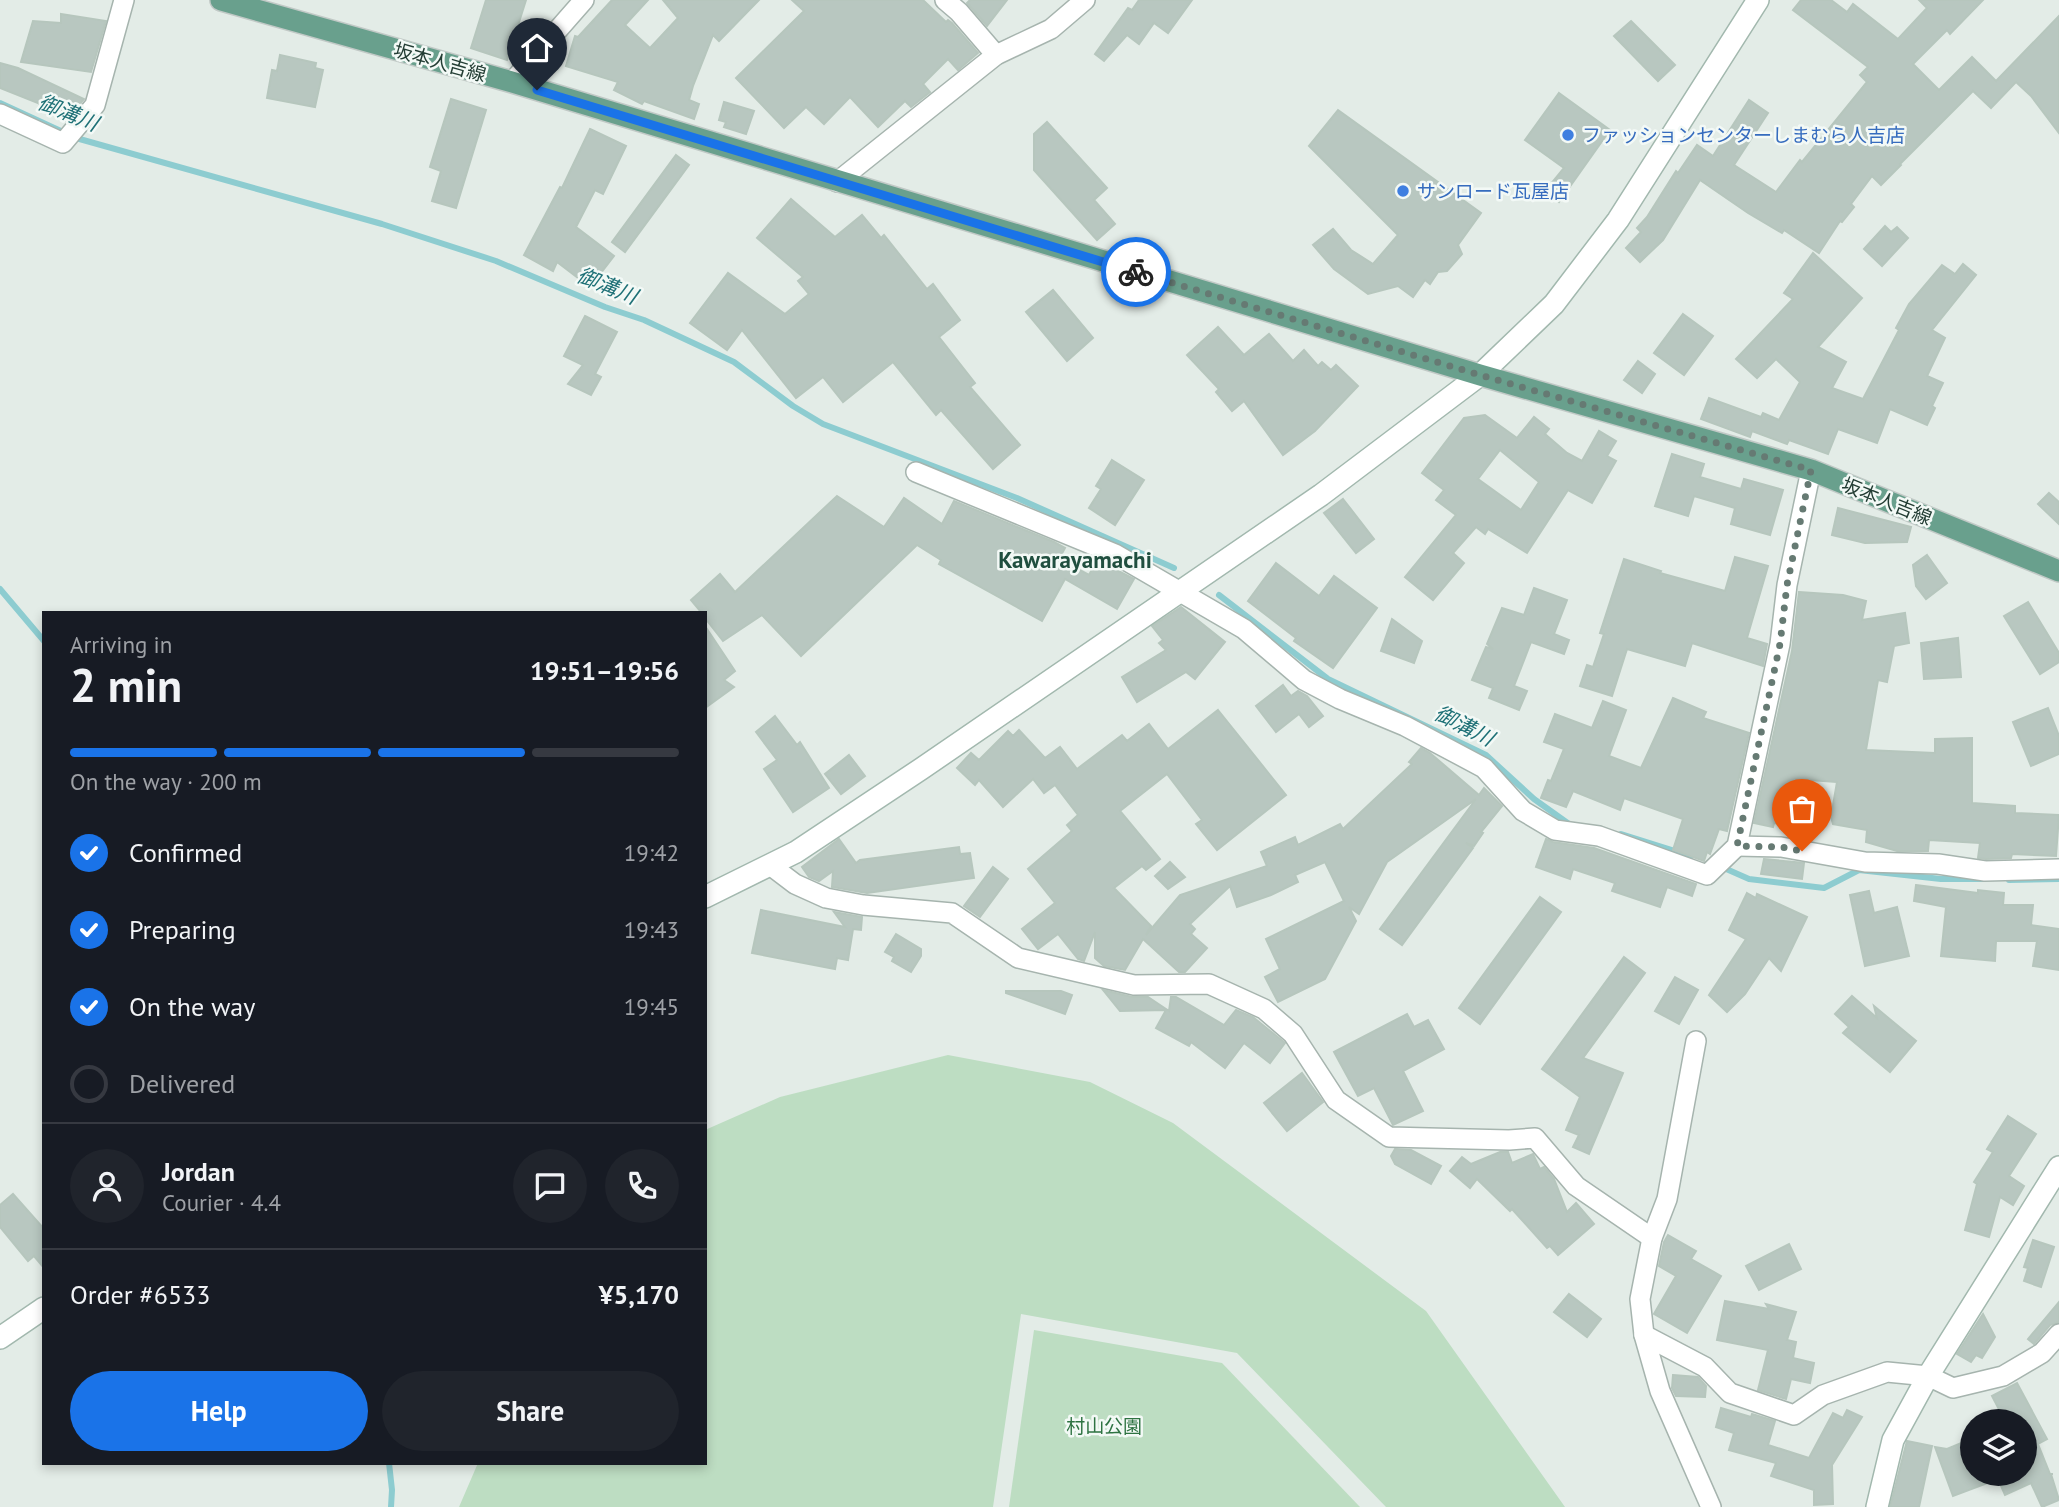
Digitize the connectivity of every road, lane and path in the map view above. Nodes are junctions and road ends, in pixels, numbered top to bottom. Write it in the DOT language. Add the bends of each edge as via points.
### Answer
graph roads {
  1 [pos="124,0"];
  2 [pos="220,0"];
  3 [pos="584,0"];
  4 [pos="945,0"];
  5 [pos="1085,0"];
  6 [pos="1758,0"];
  7 [pos="996,55"];
  8 [pos="512,82"];
  9 [pos="0,114"];
  10 [pos="837,182"];
  11 [pos="1480,375"];
  12 [pos="1811,470"];
  13 [pos="916,472"];
  14 [pos="2059,571"];
  15 [pos="1179,591"];
  16 [pos="1737,846"];
  17 [pos="770,865"];
  18 [pos="2059,869"];
  19 [pos="707,896"];
  20 [pos="1696,1041"];
  21 [pos="2059,1167"];
  22 [pos="1652,1238"];
  23 [pos="42,1309"];
  24 [pos="2059,1334"];
  25 [pos="1644,1335"];
  26 [pos="0,1338"];
  27 [pos="1928,1376"];
  28 [pos="1712,1507"];
  29 [pos="1877,1507"];
  1 -- 9 [label="street" via="95,105 64,143"];
  2 -- 8 [label="main road, 坂本人吉線"];
  3 -- 8 [label="street"];
  4 -- 7 [label="street"];
  5 -- 7 [label="street" via="1051,29"];
  6 -- 11 [label="street" via="1618,220 1554,304"];
  7 -- 10 [label="street"];
  8 -- 10 [label="main road, 坂本人吉線"];
  10 -- 11 [label="main road, 坂本人吉線"];
  11 -- 12 [label="main road, 坂本人吉線"];
  11 -- 15 [label="street" via="1321,495"];
  12 -- 14 [label="main road, 坂本人吉線"];
  12 -- 16 [label="street"];
  13 -- 15 [label="street" via="1115,554"];
  15 -- 16 [label="street" via="1244,629 1304,680 1484,768 1523,811 1555,830 1599,836 1707,875"];
  15 -- 17 [label="street" via="796,852"];
  16 -- 18 [label="street" via="1985,871"];
  17 -- 19 [label="street"];
  17 -- 22 [label="street" via="826,898 952,913 1018,958 1134,985 1209,984 1264,1009 1293,1034 1336,1100 1389,1136 1535,1138 1576,1186"];
  20 -- 22 [label="street" via="1667,1199"];
  21 -- 27 [label="street"];
  22 -- 25 [label="street" via="1640,1299"];
  23 -- 26 [label="street"];
  24 -- 27 [label="street" via="2042,1353 2003,1376 1953,1388"];
  25 -- 27 [label="street" via="1705,1367 1730,1393 1794,1415 1823,1395 1887,1372"];
  25 -- 28 [label="street" via="1660,1391"];
  27 -- 29 [label="street" via="1893,1440"];
}
